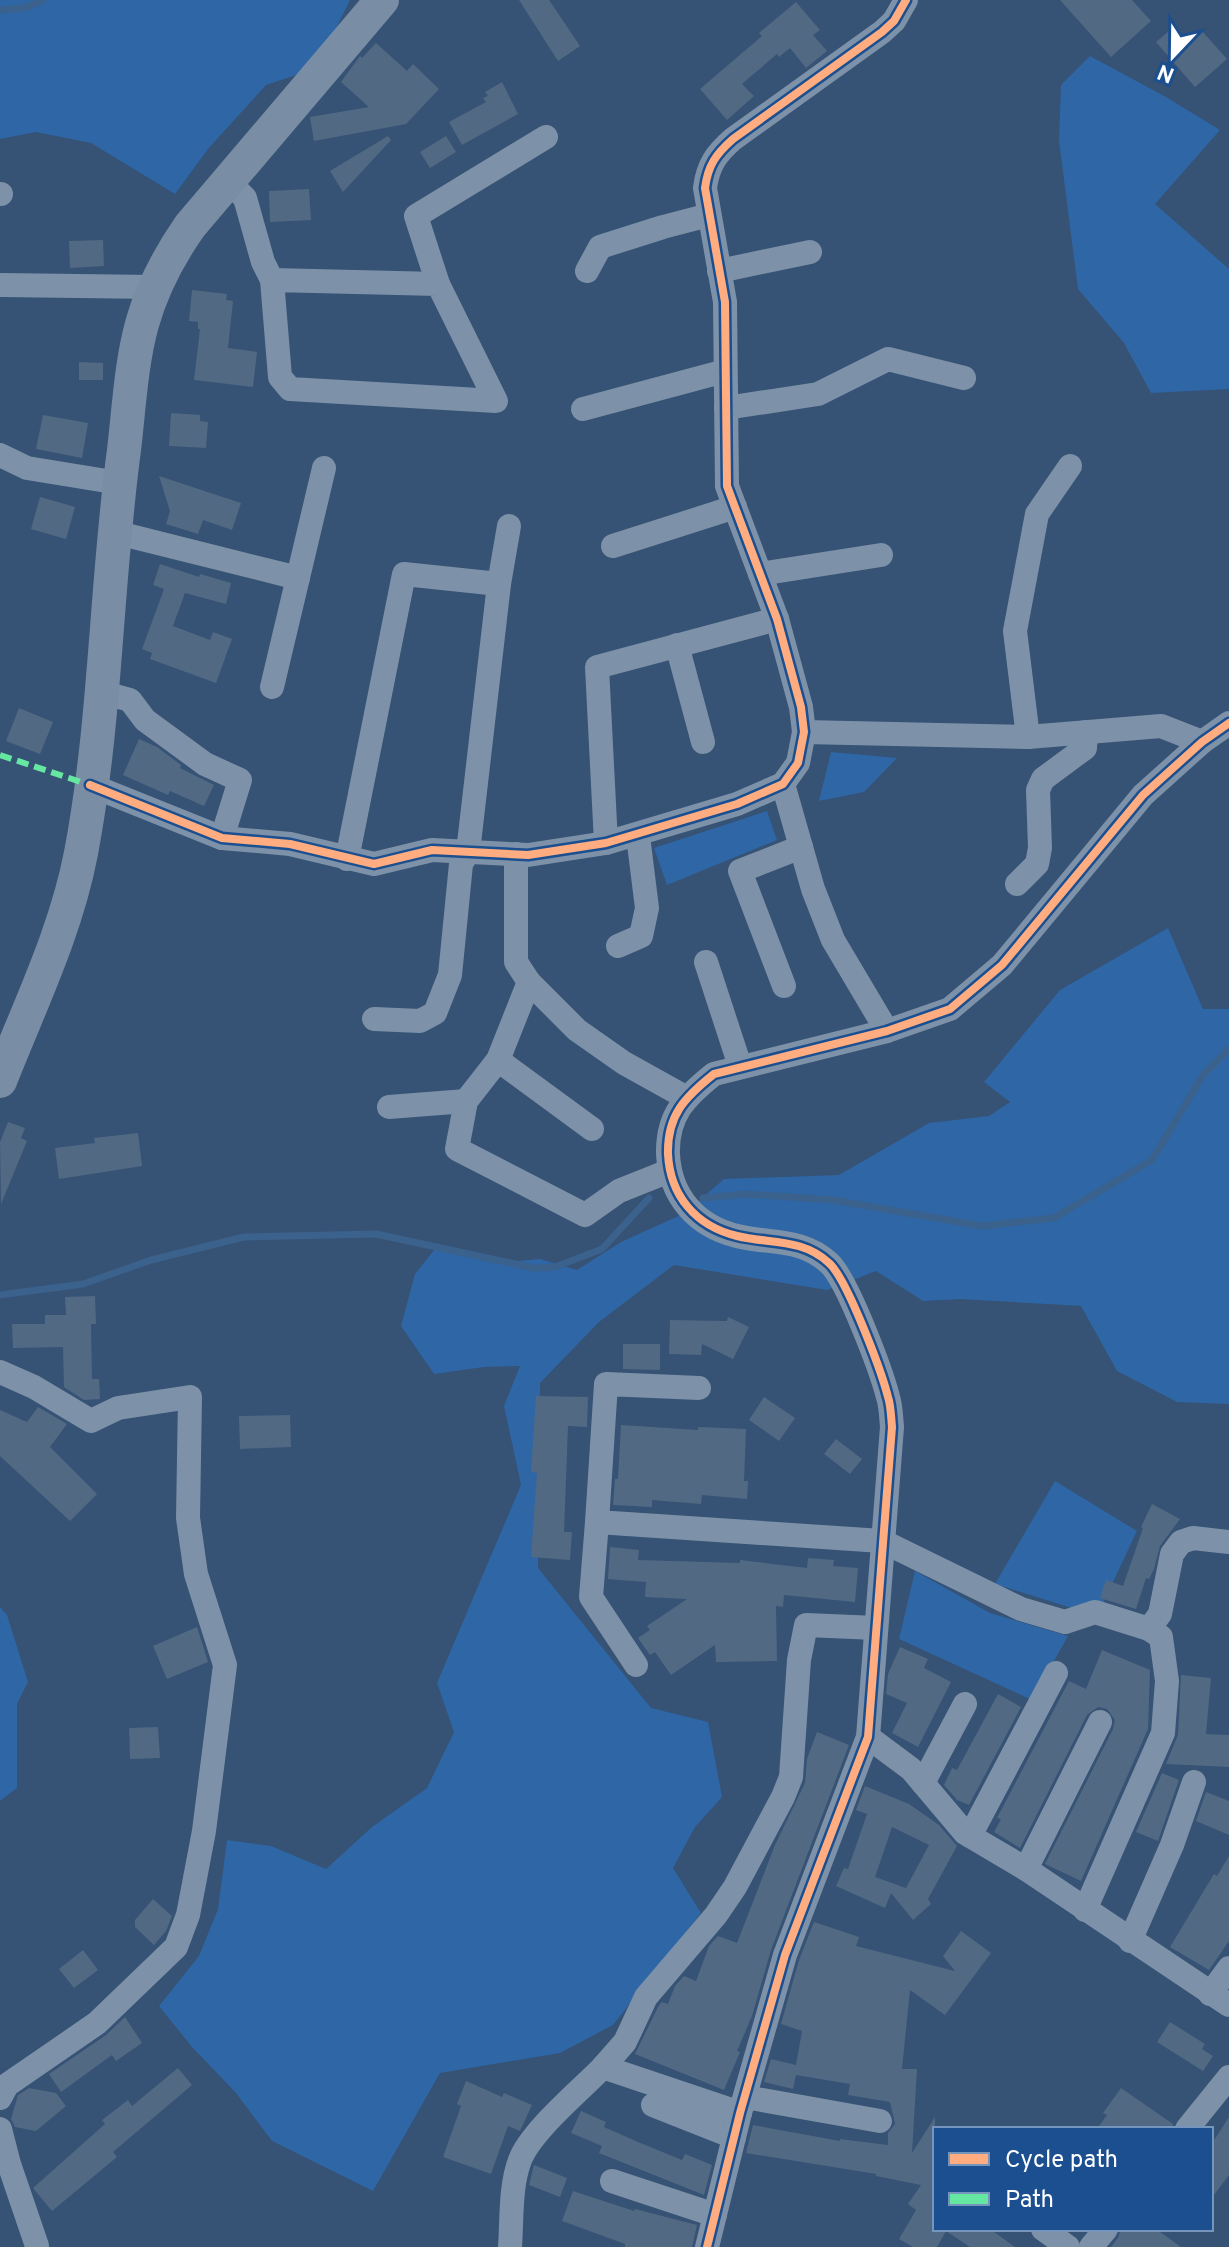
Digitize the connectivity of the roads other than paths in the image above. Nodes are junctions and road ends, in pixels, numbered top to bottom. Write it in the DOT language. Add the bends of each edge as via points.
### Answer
graph roads {
  1 [pos="382,0"];
  2 [pos="906,0"];
  3 [pos="546,137"];
  4 [pos="227,180"];
  5 [pos="709,215"];
  6 [pos="810,252"];
  7 [pos="587,271"];
  8 [pos="719,271"];
  9 [pos="272,280"];
  10 [pos="438,284"];
  11 [pos="0,285"];
  12 [pos="156,287"];
  13 [pos="725,371"];
  14 [pos="964,378"];
  15 [pos="726,408"];
  16 [pos="583,409"];
  17 [pos="0,455"];
  18 [pos="1070,466"];
  19 [pos="324,468"];
  20 [pos="119,483"];
  21 [pos="735,507"];
  22 [pos="509,526"];
  23 [pos="114,532"];
  24 [pos="613,546"];
  25 [pos="881,555"];
  26 [pos="760,574"];
  27 [pos="298,578"];
  28 [pos="499,584"];
  29 [pos="777,619"];
  30 [pos="677,645"];
  31 [pos="272,687"];
  32 [pos="101,692"];
  33 [pos="1229,723"];
  34 [pos="804,732"];
  35 [pos="1086,732"];
  36 [pos="1028,737"];
  37 [pos="703,742"];
  38 [pos="1202,742"];
  39 [pos="783,784"];
  40 [pos="90,785"];
  41 [pos="638,836"];
  42 [pos="222,838"];
  43 [pos="606,843"];
  44 [pos="801,847"];
  45 [pos="468,852"];
  46 [pos="516,854"];
  47 [pos="347,859"];
  48 [pos="1017,884"];
  49 [pos="618,946"];
  50 [pos="706,962"];
  51 [pos="529,982"];
  52 [pos="784,986"];
  53 [pos="374,1019"];
  54 [pos="887,1031"];
  55 [pos="498,1060"];
  56 [pos="740,1066"];
  57 [pos="0,1081"];
  58 [pos="687,1098"];
  59 [pos="466,1101"];
  60 [pos="389,1107"];
  61 [pos="592,1129"];
  62 [pos="669,1171"];
  63 [pos="0,1372"];
  64 [pos="699,1388"];
  65 [pos="597,1522"];
  66 [pos="882,1541"];
  67 [pos="1229,1542"];
  68 [pos="876,1628"];
  69 [pos="1149,1629"];
  70 [pos="636,1665"];
  71 [pos="1056,1673"];
  72 [pos="965,1704"];
  73 [pos="1100,1722"];
  74 [pos="868,1737"];
  75 [pos="1194,1782"];
  76 [pos="923,1783"];
  77 [pos="970,1836"];
  78 [pos="1026,1869"];
  79 [pos="1085,1910"];
  80 [pos="1130,1941"];
  81 [pos="1229,1968"];
  82 [pos="1220,2000"];
  83 [pos="603,2067"];
  84 [pos="1229,2077"];
  85 [pos="0,2098"];
  86 [pos="653,2105"];
  87 [pos="740,2116"];
  88 [pos="880,2121"];
  89 [pos="1189,2127"];
  90 [pos="0,2129"];
  91 [pos="612,2181"];
  92 [pos="715,2215"];
  93 [pos="1046,2231"];
  94 [pos="1104,2231"];
  95 [pos="37,2247"];
  96 [pos="510,2247"];
  97 [pos="707,2247"];
  98 [pos="1068,2247"];
  99 [pos="1091,2247"];
  1 -- 4 [label="street"];
  2 -- 5 [label="street" via="882,32 716,154 705,188"];
  3 -- 10 [label="street" via="416,216"];
  4 -- 9 [label="street" via="245,198"];
  4 -- 12 [label="street" via="170,255"];
  5 -- 7 [label="street" via="600,247"];
  5 -- 8 [label="street"];
  6 -- 8 [label="street"];
  8 -- 13 [label="street" via="725,302"];
  9 -- 10 [label="street"];
  9 -- 10 [label="street" via="280,377 290,389 496,401"];
  11 -- 12 [label="street"];
  12 -- 20 [label="street" via="141,324"];
  13 -- 15 [label="street"];
  13 -- 16 [label="street"];
  14 -- 15 [label="street" via="888,359 818,394"];
  15 -- 21 [label="street" via="727,486"];
  17 -- 20 [label="street" via="27,468"];
  18 -- 36 [label="street" via="1037,514 1015,631"];
  19 -- 27 [label="street"];
  20 -- 23 [label="street"];
  21 -- 24 [label="street"];
  21 -- 26 [label="street"];
  22 -- 28 [label="street"];
  23 -- 27 [label="street"];
  23 -- 32 [label="street"];
  25 -- 26 [label="street"];
  26 -- 29 [label="street"];
  27 -- 31 [label="street"];
  28 -- 45 [label="street"];
  28 -- 47 [label="street" via="404,574"];
  29 -- 30 [label="street"];
  29 -- 34 [label="street"];
  30 -- 37 [label="street"];
  30 -- 43 [label="street" via="597,667"];
  32 -- 40 [label="street"];
  32 -- 42 [label="street" via="130,700 145,720 205,764 240,780"];
  33 -- 38 [label="street"];
  34 -- 36 [label="street"];
  34 -- 39 [label="street" via="798,763"];
  35 -- 36 [label="street"];
  35 -- 38 [label="street" via="1161,726"];
  35 -- 48 [label="street" via="1085,748 1043,779 1038,790 1037,864"];
  38 -- 54 [label="street" via="1143,795 1002,965 950,1009"];
  39 -- 41 [label="street"];
  39 -- 44 [label="street"];
  40 -- 42 [label="street"];
  40 -- 57 [label="street" via="71,896"];
  41 -- 43 [label="street"];
  41 -- 49 [label="street" via="647,908 641,936"];
  42 -- 47 [label="street" via="290,844"];
  43 -- 46 [label="street"];
  44 -- 52 [label="street" via="740,871"];
  44 -- 54 [label="street" via="833,940"];
  45 -- 46 [label="street"];
  45 -- 47 [label="street" via="432,850 374,864"];
  45 -- 53 [label="street" via="461,864 450,975 435,1013 420,1021"];
  46 -- 51 [label="street" via="516,962"];
  50 -- 56 [label="street"];
  51 -- 55 [label="street"];
  51 -- 58 [label="street" via="589,1038"];
  54 -- 56 [label="street"];
  55 -- 59 [label="street"];
  55 -- 61 [label="street"];
  56 -- 58 [label="street" via="714,1074"];
  58 -- 62 [label="street" via="668,1136"];
  59 -- 60 [label="street"];
  59 -- 62 [label="street" via="457,1149 585,1215 619,1191"];
  62 -- 66 [label="street" via="684,1206 710,1226 813,1251 831,1265 848,1293 889,1398 892,1427"];
  63 -- 85 [label="street" via="91,1421 118,1408 190,1397 188,1518 196,1574 225,1665 204,1831 188,1915 176,1947 97,2023 7,2085"];
  64 -- 65 [label="street" via="606,1384"];
  65 -- 66 [label="street"];
  65 -- 70 [label="street" via="591,1597"];
  66 -- 68 [label="street"];
  66 -- 69 [label="street" via="1021,1609 1065,1622 1095,1612"];
  67 -- 69 [label="street" via="1181,1542 1172,1554 1160,1614"];
  68 -- 74 [label="street"];
  68 -- 83 [label="street" via="806,1625 791,1777 783,1797 735,1887 646,1997 625,2042"];
  69 -- 79 [label="street" via="1161,1637 1167,1681 1163,1733"];
  71 -- 77 [label="street"];
  72 -- 76 [label="street"];
  73 -- 78 [label="street"];
  74 -- 76 [label="street"];
  74 -- 87 [label="street" via="785,1955"];
  75 -- 80 [label="street"];
  76 -- 77 [label="street"];
  77 -- 78 [label="street"];
  78 -- 79 [label="street"];
  79 -- 80 [label="street"];
  80 -- 82 [label="street"];
  81 -- 82 [label="street"];
  83 -- 87 [label="street"];
  83 -- 96 [label="street" via="521,2158"];
  84 -- 89 [label="street"];
  86 -- 87 [label="street"];
  87 -- 88 [label="street"];
  87 -- 92 [label="street"];
  90 -- 95 [label="street"];
  91 -- 92 [label="street"];
  92 -- 97 [label="street"];
  93 -- 98 [label="street"];
  94 -- 99 [label="street"];
}
